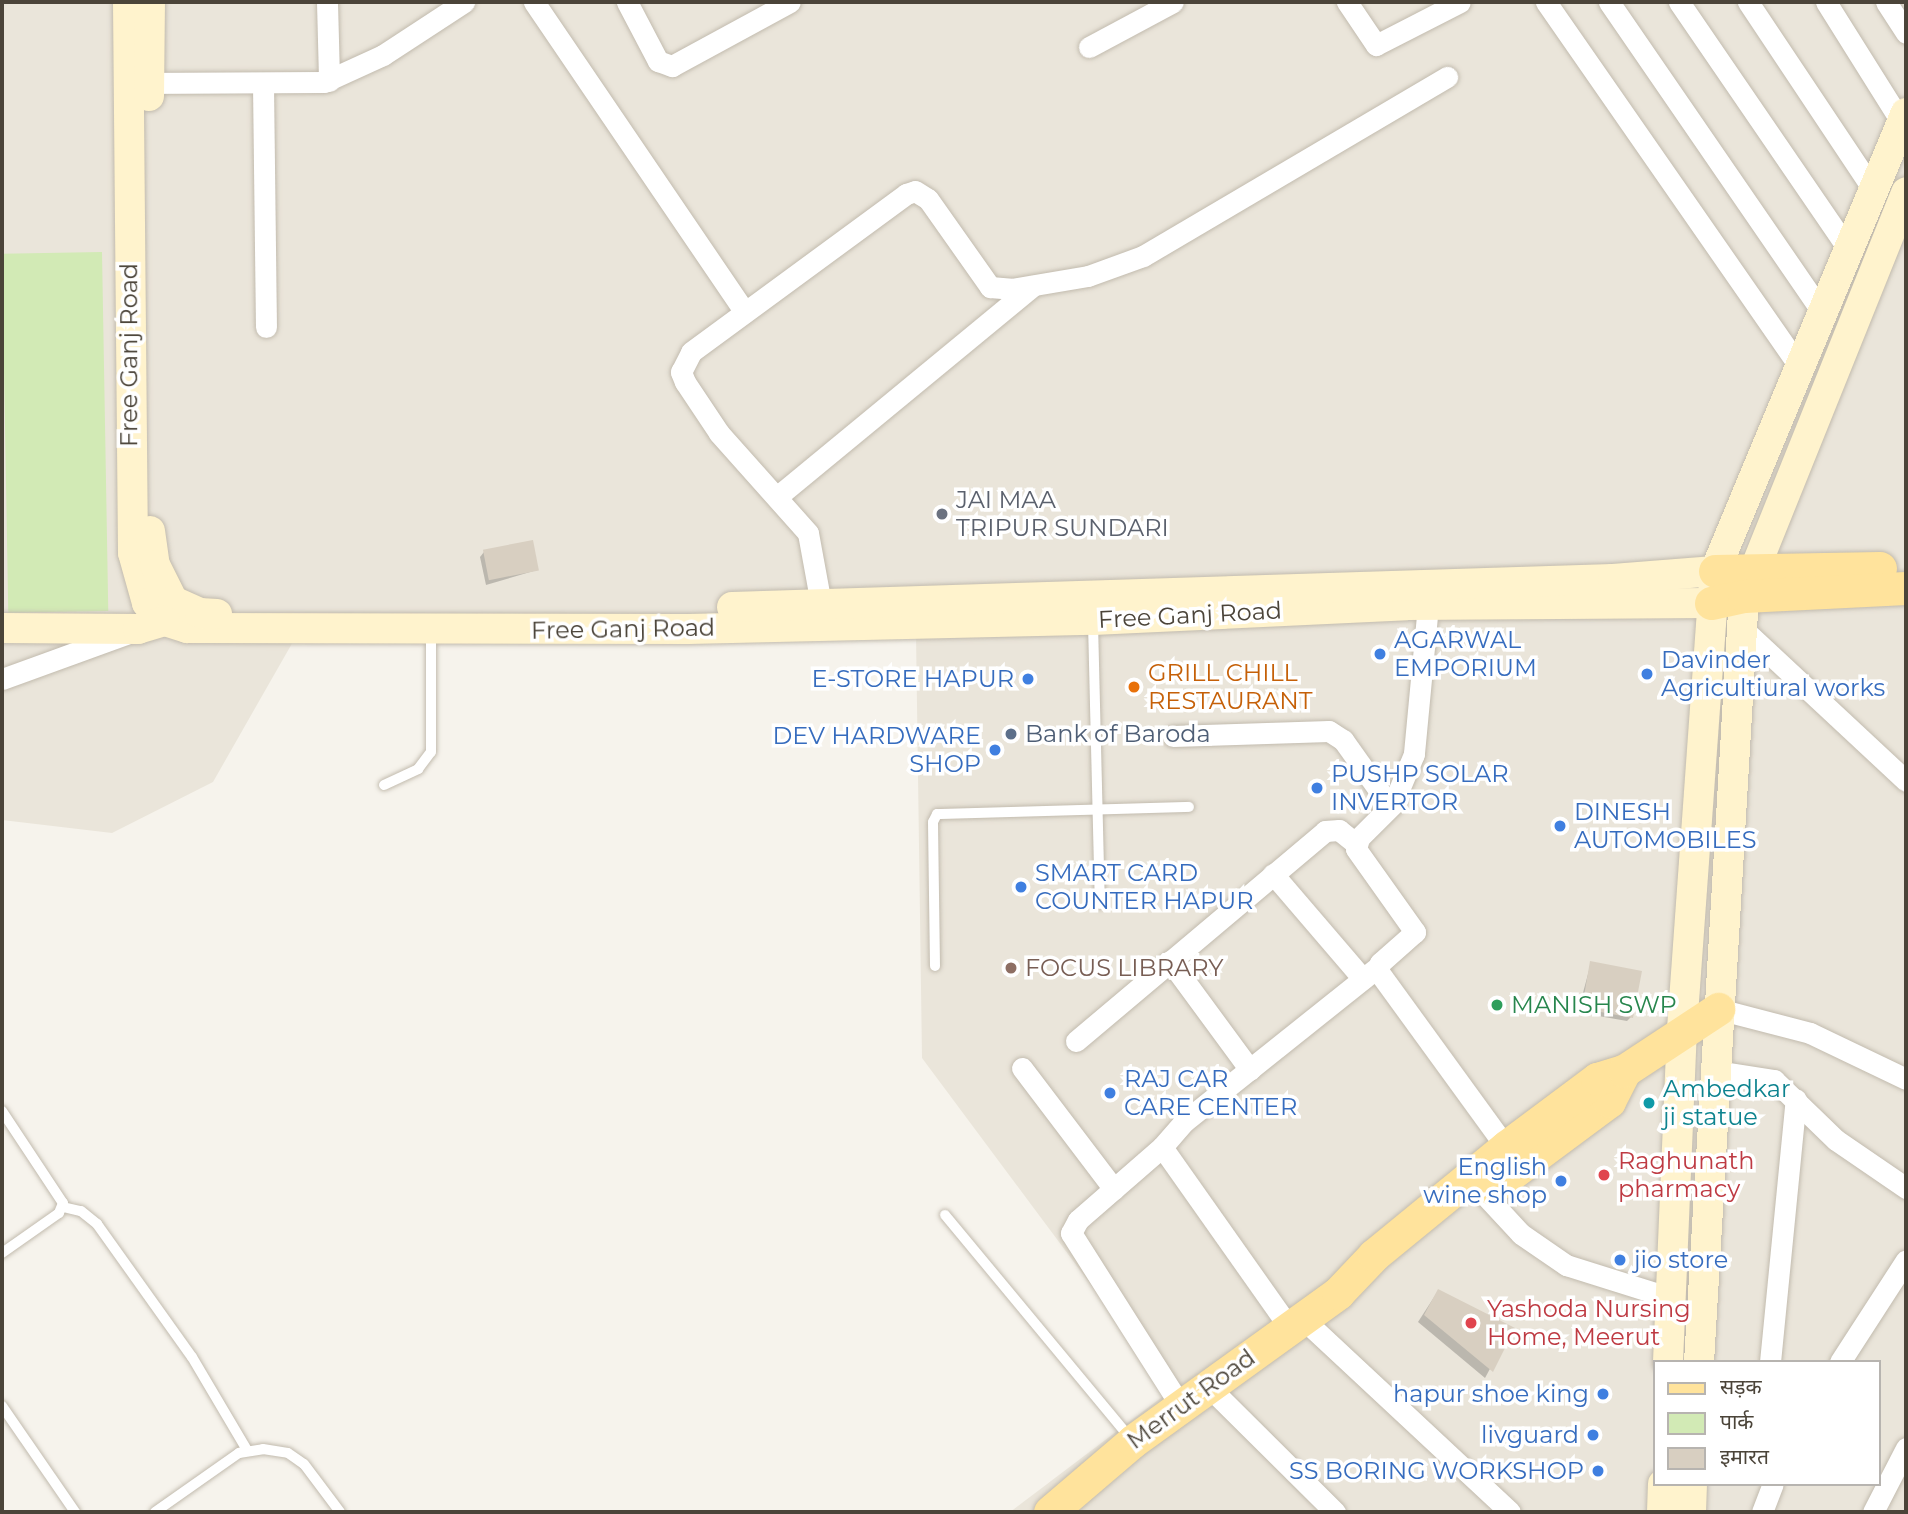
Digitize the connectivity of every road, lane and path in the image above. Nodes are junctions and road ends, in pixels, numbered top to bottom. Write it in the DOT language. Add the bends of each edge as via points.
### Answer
graph roads {
  1 [pos="128,2"];
  2 [pos="150,2"];
  3 [pos="327,2"];
  4 [pos="464,2"];
  5 [pos="534,2"];
  6 [pos="627,2"];
  7 [pos="1173,2"];
  8 [pos="1347,2"];
  9 [pos="1460,2"];
  10 [pos="1546,2"];
  11 [pos="1609,2"];
  12 [pos="1679,2"];
  13 [pos="1748,2"];
  14 [pos="1826,2"];
  15 [pos="1886,2"];
  16 [pos="778,5"];
  17 [pos="1906,33"];
  18 [pos="1089,47"];
  19 [pos="1447,77"];
  20 [pos="329,80"];
  21 [pos="139,83"];
  22 [pos="263,84"];
  23 [pos="1904,118"];
  24 [pos="1874,191"];
  25 [pos="1906,192"];
  26 [pos="138,196"];
  27 [pos="1849,250"];
  28 [pos="1033,286"];
  29 [pos="745,312"];
  30 [pos="1823,313"];
  31 [pos="265,327"];
  32 [pos="1800,367"];
  33 [pos="778,496"];
  34 [pos="1906,568"];
  35 [pos="1750,582"];
  36 [pos="1713,587"];
  37 [pos="1906,588"];
  38 [pos="821,604"];
  39 [pos="1428,605"];
  40 [pos="1093,620"];
  41 [pos="151,625"];
  42 [pos="2,628"];
  43 [pos="1742,628"];
  44 [pos="431,631"];
  45 [pos="2,679"];
  46 [pos="1173,736"];
  47 [pos="1906,781"];
  48 [pos="384,785"];
  49 [pos="1390,806"];
  50 [pos="1189,807"];
  51 [pos="1098,809"];
  52 [pos="1730,820"];
  53 [pos="1696,822"];
  54 [pos="1356,844"];
  55 [pos="1273,874"];
  56 [pos="1100,904"];
  57 [pos="1170,961"];
  58 [pos="935,966"];
  59 [pos="1370,974"];
  60 [pos="1718,1009"];
  61 [pos="1682,1029"];
  62 [pos="1076,1041"];
  63 [pos="1022,1068"];
  64 [pos="1250,1070"];
  65 [pos="1624,1071"];
  66 [pos="1715,1071"];
  67 [pos="1906,1079"];
  68 [pos="1796,1099"];
  69 [pos="2,1111"];
  70 [pos="1162,1147"];
  71 [pos="1506,1147"];
  72 [pos="1906,1188"];
  73 [pos="1114,1189"];
  74 [pos="1484,1194"];
  75 [pos="63,1207"];
  76 [pos="945,1214"];
  77 [pos="2,1253"];
  78 [pos="1906,1260"];
  79 [pos="1338,1293"];
  80 [pos="1671,1298"];
  81 [pos="1296,1323"];
  82 [pos="1668,1360"];
  83 [pos="1699,1360"];
  84 [pos="1770,1360"];
  85 [pos="1841,1360"];
  86 [pos="1208,1386"];
  87 [pos="2,1406"];
  88 [pos="1181,1406"];
  89 [pos="1133,1441"];
  90 [pos="1906,1448"];
  91 [pos="247,1450"];
  92 [pos="1663,1486"];
  93 [pos="1692,1486"];
  94 [pos="1772,1486"];
  95 [pos="75,1512"];
  96 [pos="155,1512"];
  97 [pos="340,1512"];
  98 [pos="1050,1512"];
  99 [pos="1335,1512"];
  100 [pos="1510,1512"];
  101 [pos="1662,1512"];
  102 [pos="1691,1512"];
  103 [pos="1762,1512"];
  104 [pos="1873,1512"];
  1 -- 21 [label="street, Free Ganj Road"];
  2 -- 21 [label="street"];
  3 -- 20 [label="street"];
  4 -- 20 [label="street" via="383,55"];
  5 -- 29 [label="street"];
  6 -- 16 [label="street" via="664,65 673,66"];
  7 -- 18 [label="street"];
  8 -- 9 [label="street" via="1376,45"];
  10 -- 32 [label="street"];
  11 -- 30 [label="street"];
  12 -- 27 [label="street"];
  13 -- 24 [label="street"];
  14 -- 23 [label="street"];
  15 -- 17 [label="street"];
  19 -- 28 [label="street" via="1143,256 1088,276"];
  20 -- 22 [label="street"];
  21 -- 22 [label="street"];
  21 -- 26 [label="street, Free Ganj Road"];
  22 -- 31 [label="street"];
  23 -- 24 [label="street"];
  24 -- 27 [label="street"];
  25 -- 35 [label="street"];
  26 -- 38 [label="street" via="150,533 155,565 173,601 200,613 232,614"];
  26 -- 41 [label="street, Free Ganj Road" via="133,553"];
  27 -- 30 [label="street"];
  28 -- 29 [label="street" via="995,288 985,283 928,199 915,191"];
  28 -- 33 [label="street"];
  29 -- 33 [label="street" via="691,352 681,372 719,433"];
  30 -- 32 [label="street"];
  32 -- 36 [label="street"];
  33 -- 38 [label="street" via="808,533"];
  34 -- 35 [label="main road"];
  35 -- 36 [label="main road"];
  35 -- 37 [label="main road"];
  35 -- 43 [label="street"];
  36 -- 38 [label="street" via="1613,579"];
  36 -- 39 [label="street, Free Ganj Road"];
  36 -- 53 [label="street"];
  39 -- 40 [label="street, Free Ganj Road"];
  39 -- 49 [label="street" via="1419,735 1409,772"];
  40 -- 44 [label="street, Free Ganj Road"];
  40 -- 51 [label="lane"];
  41 -- 42 [label="street"];
  41 -- 44 [label="street, Free Ganj Road"];
  41 -- 45 [label="street"];
  43 -- 47 [label="street"];
  43 -- 52 [label="street"];
  44 -- 48 [label="lane" via="431,752 418,769"];
  46 -- 49 [label="street" via="1329,731 1343,740"];
  49 -- 54 [label="street"];
  50 -- 51 [label="lane"];
  51 -- 56 [label="lane"];
  51 -- 58 [label="lane" via="937,814 933,822"];
  52 -- 53 [label="street"];
  52 -- 60 [label="street"];
  53 -- 61 [label="street"];
  54 -- 55 [label="street" via="1339,830 1325,831"];
  54 -- 59 [label="street" via="1415,932"];
  55 -- 57 [label="street"];
  55 -- 59 [label="street"];
  57 -- 62 [label="street"];
  57 -- 64 [label="street"];
  59 -- 64 [label="street"];
  59 -- 71 [label="street"];
  60 -- 61 [label="main road, Merrut Road"];
  60 -- 66 [label="street"];
  60 -- 67 [label="street" via="1810,1033"];
  61 -- 65 [label="main road, Merrut Road"];
  61 -- 80 [label="street"];
  63 -- 73 [label="street"];
  64 -- 70 [label="street" via="1185,1121"];
  65 -- 71 [label="main road, Merrut Road" via="1597,1079"];
  65 -- 74 [label="main road, Merrut Road" via="1609,1101"];
  66 -- 68 [label="street" via="1774,1080"];
  66 -- 83 [label="street"];
  68 -- 72 [label="street" via="1836,1140"];
  68 -- 84 [label="street"];
  69 -- 75 [label="lane" via="59,1193"];
  70 -- 73 [label="street"];
  70 -- 81 [label="street"];
  71 -- 79 [label="main road, Merrut Road" via="1374,1255"];
  73 -- 88 [label="street" via="1072,1228 1072,1240"];
  74 -- 79 [label="main road, Merrut Road" via="1386,1273"];
  74 -- 80 [label="street" via="1521,1234 1566,1265"];
  75 -- 77 [label="lane"];
  75 -- 91 [label="lane" via="81,1210 97,1224 192,1357"];
  76 -- 89 [label="lane"];
  78 -- 85 [label="street"];
  79 -- 81 [label="main road, Merrut Road"];
  80 -- 82 [label="street"];
  81 -- 86 [label="main road, Merrut Road"];
  81 -- 100 [label="street"];
  86 -- 88 [label="main road, Merrut Road"];
  86 -- 99 [label="street"];
  87 -- 95 [label="lane"];
  88 -- 89 [label="main road, Merrut Road"];
  89 -- 98 [label="main road, Merrut Road"];
  90 -- 104 [label="street"];
  91 -- 96 [label="lane"];
  91 -- 97 [label="lane" via="278,1450 304,1464"];
  92 -- 101 [label="street"];
  93 -- 102 [label="street"];
  94 -- 103 [label="street"];
}
